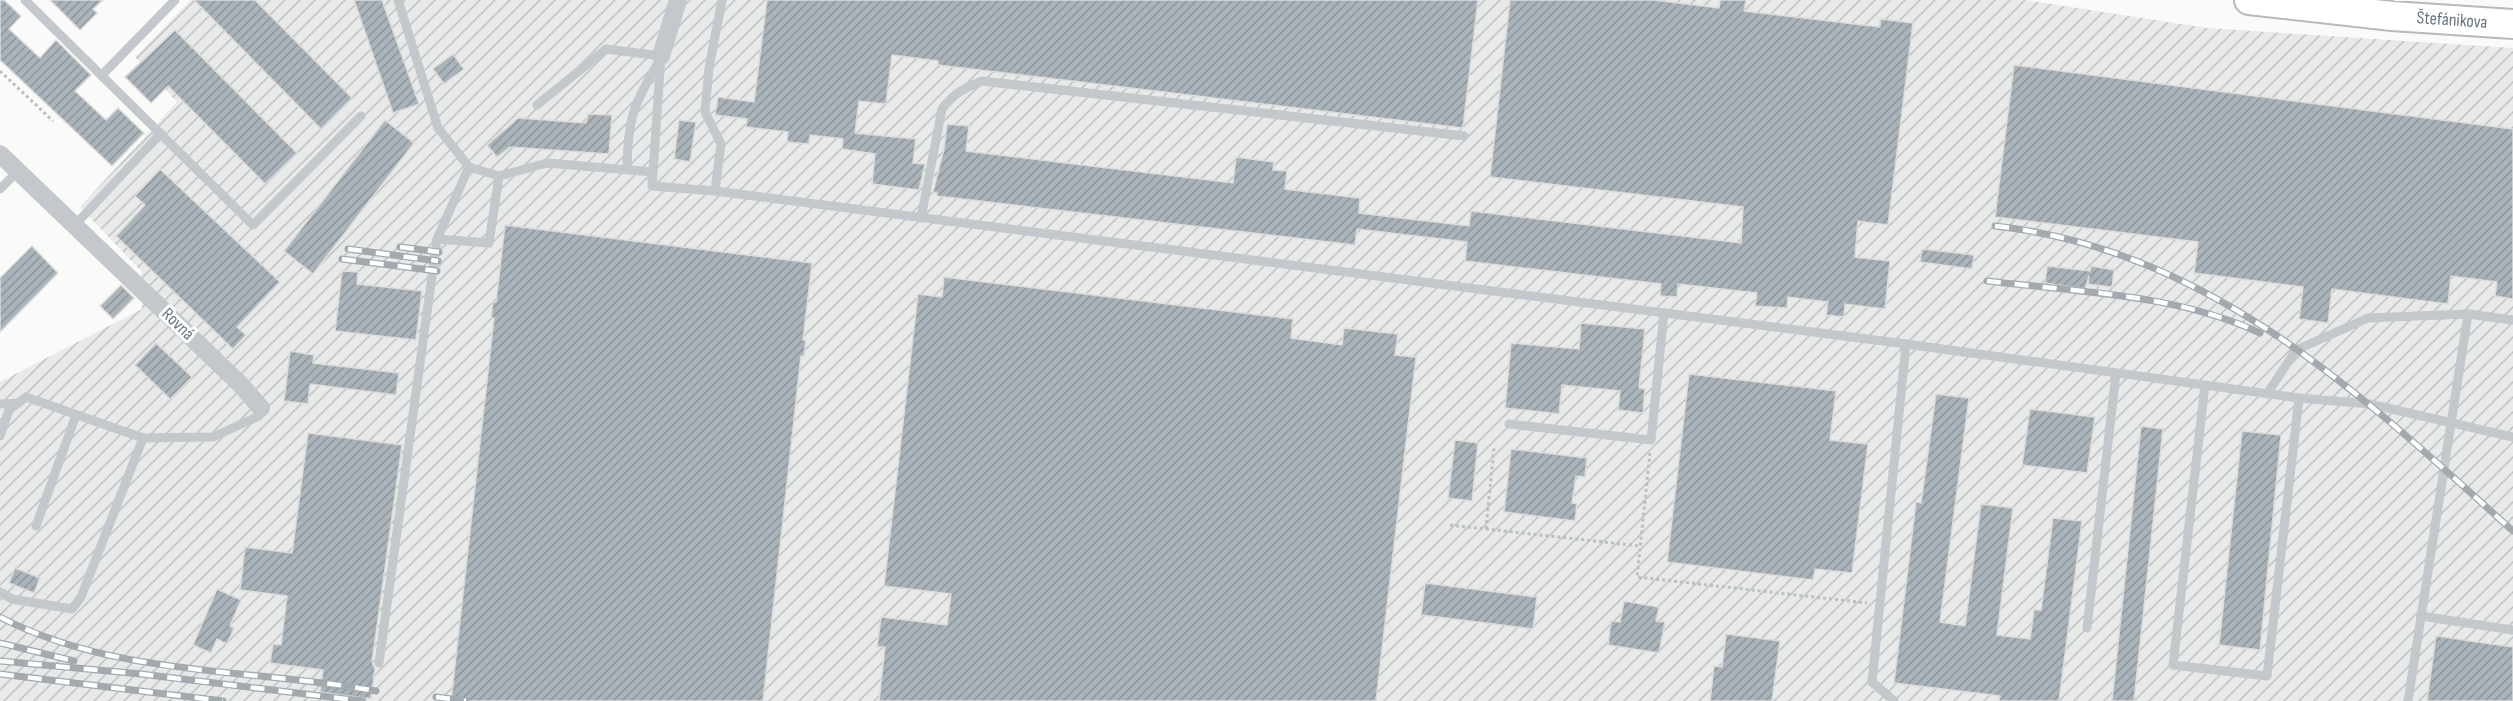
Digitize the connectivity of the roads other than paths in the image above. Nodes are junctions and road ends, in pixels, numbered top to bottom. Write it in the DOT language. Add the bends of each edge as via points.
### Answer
graph roads {
  1 [pos="26,0"];
  2 [pos="175,0"];
  3 [pos="398,0"];
  4 [pos="678,0"];
  5 [pos="722,0"];
  6 [pos="2249,0"];
  7 [pos="2513,24"];
  8 [pos="661,56"];
  9 [pos="102,75"];
  10 [pos="537,105"];
  11 [pos="361,116"];
  12 [pos="161,133"];
  13 [pos="1464,136"];
  14 [pos="0,154"];
  15 [pos="469,167"];
  16 [pos="627,169"];
  17 [pos="18,171"];
  18 [pos="653,172"];
  19 [pos="499,176"];
  20 [pos="0,189"];
  21 [pos="715,191"];
  22 [pos="921,218"];
  23 [pos="75,225"];
  24 [pos="437,239"];
  25 [pos="1664,313"];
  26 [pos="2468,314"];
  27 [pos="2513,320"];
  28 [pos="1906,344"];
  29 [pos="2116,373"];
  30 [pos="2205,385"];
  31 [pos="2267,394"];
  32 [pos="2299,398"];
  33 [pos="18,403"];
  34 [pos="0,404"];
  35 [pos="261,408"];
  36 [pos="76,415"];
  37 [pos="2451,421"];
  38 [pos="1509,424"];
  39 [pos="0,436"];
  40 [pos="2513,436"];
  41 [pos="143,438"];
  42 [pos="36,526"];
  43 [pos="0,592"];
  44 [pos="2421,616"];
  45 [pos="2087,628"];
  46 [pos="2513,630"];
  47 [pos="379,663"];
  48 [pos="1894,701"];
  49 [pos="2408,701"];
  1 -- 9 [label="lane"];
  2 -- 9 [label="lane"];
  3 -- 15 [label="lane" via="438,128"];
  4 -- 8 [label="street"];
  5 -- 21 [label="lane" via="705,112 721,144"];
  6 -- 7 [label="main road, Štefánikova"];
  8 -- 10 [label="lane" via="606,50"];
  8 -- 16 [label="lane" via="635,103 628,131"];
  8 -- 18 [label="lane"];
  9 -- 12 [label="lane"];
  11 -- 12 [label="lane" via="253,225"];
  12 -- 23 [label="lane"];
  13 -- 22 [label="lane" via="982,81 961,89 942,109"];
  14 -- 17 [label="street, Rovná"];
  15 -- 19 [label="lane"];
  15 -- 24 [label="lane"];
  16 -- 18 [label="lane"];
  16 -- 19 [label="lane" via="547,164"];
  17 -- 20 [label="lane"];
  17 -- 23 [label="street, Rovná"];
  18 -- 21 [label="lane" via="652,186"];
  19 -- 24 [label="lane" via="489,243"];
  21 -- 22 [label="lane"];
  22 -- 25 [label="lane"];
  23 -- 35 [label="street, Rovná"];
  24 -- 47 [label="lane"];
  25 -- 28 [label="lane"];
  25 -- 38 [label="lane" via="1652,440"];
  26 -- 27 [label="lane"];
  26 -- 31 [label="lane" via="2368,318 2296,350"];
  26 -- 37 [label="lane"];
  28 -- 29 [label="lane"];
  28 -- 48 [label="lane" via="1872,682"];
  29 -- 30 [label="lane"];
  29 -- 45 [label="lane"];
  30 -- 31 [label="lane"];
  30 -- 32 [label="lane" via="2173,665 2267,676"];
  31 -- 32 [label="lane"];
  32 -- 37 [label="lane" via="2370,404"];
  33 -- 34 [label="lane"];
  33 -- 36 [label="lane, Rovná" via="26,397"];
  33 -- 39 [label="lane" via="9,410"];
  35 -- 41 [label="lane, Rovná" via="259,416 213,437"];
  36 -- 41 [label="lane, Rovná"];
  36 -- 42 [label="lane"];
  37 -- 40 [label="lane"];
  37 -- 44 [label="lane"];
  41 -- 43 [label="lane" via="81,597 72,609 12,598"];
  44 -- 46 [label="lane"];
  44 -- 49 [label="lane"];
}
